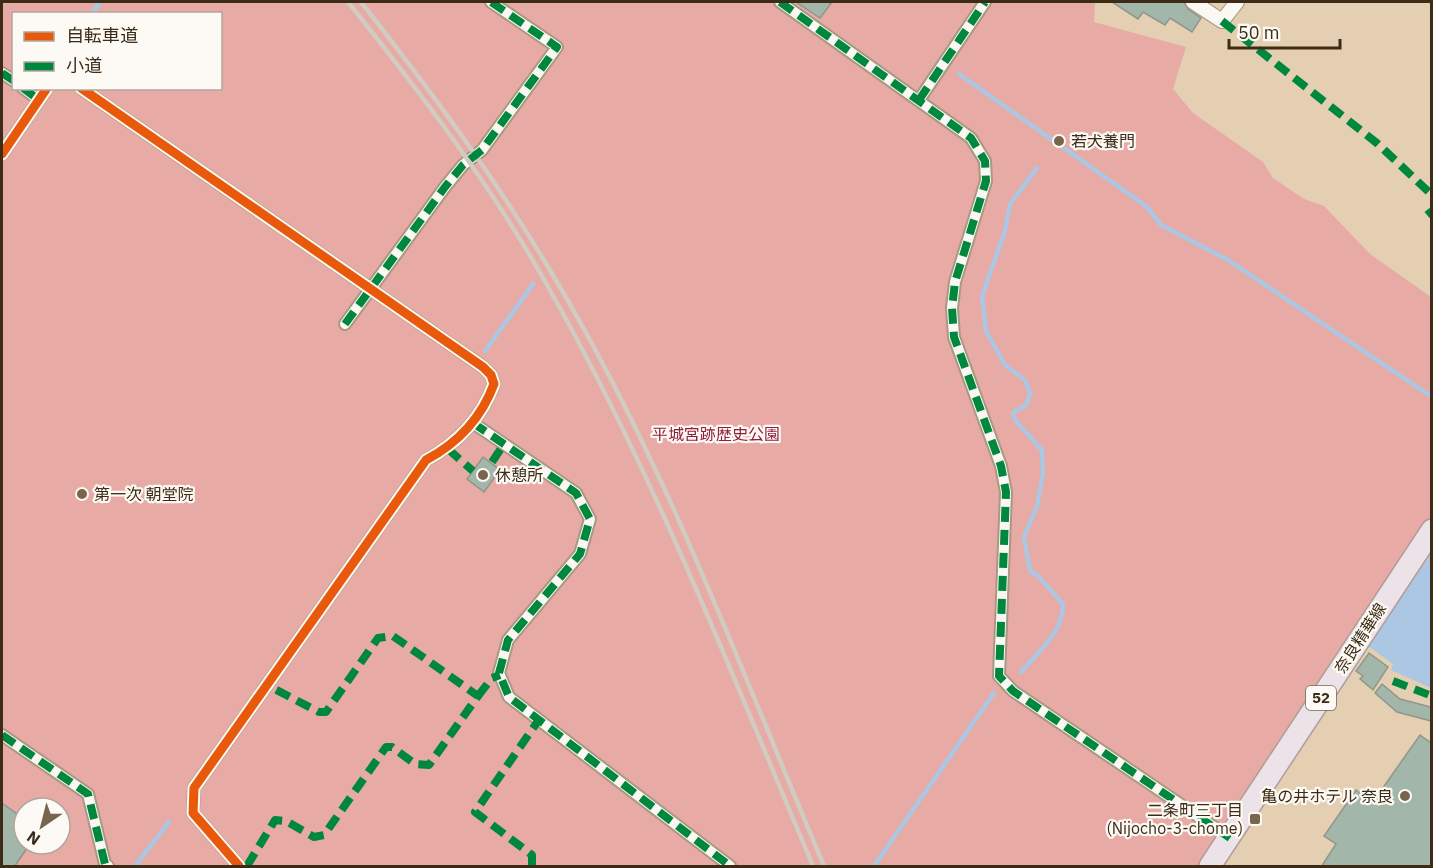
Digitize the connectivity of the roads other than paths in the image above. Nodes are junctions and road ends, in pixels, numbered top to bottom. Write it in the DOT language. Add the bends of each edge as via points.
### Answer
graph roads {
  1 [pos="491,2"];
  2 [pos="780,2"];
  3 [pos="985,2"];
  4 [pos="1193,2"];
  5 [pos="1237,2"];
  6 [pos="26,90"];
  7 [pos="46,90"];
  8 [pos="84,90"];
  9 [pos="39,100"];
  10 [pos="919,100"];
  11 [pos="2,154"];
  12 [pos="370,290"];
  13 [pos="345,324"];
  14 [pos="473,423"];
  15 [pos="1431,530"];
  16 [pos="2,735"];
  17 [pos="1230,838"];
  18 [pos="105,866"];
  19 [pos="239,867"];
  20 [pos="730,867"];
  21 [pos="1210,867"];
  1 -- 12 [label="street" via="557,47 482,150 463,165"];
  2 -- 10 [label="street"];
  3 -- 10 [label="street"];
  4 -- 5 [label="street" via="1222,21"];
  6 -- 9 [label="street"];
  7 -- 9 [label="street"];
  8 -- 12 [label="street"];
  9 -- 11 [label="street"];
  10 -- 17 [label="street" via="971,138 985,161 986,181 955,282 952,308 954,337 1001,466 1006,492 999,676 1013,691"];
  12 -- 13 [label="street"];
  12 -- 14 [label="street" via="491,375 494,384"];
  14 -- 19 [label="street" via="448,449 426,460 194,788 193,813"];
  14 -- 20 [label="street" via="576,493 590,519 580,554 508,640 499,673 509,697"];
  15 -- 17 [label="main road, 奈良精華線 / 52"];
  16 -- 18 [label="street" via="88,794"];
  17 -- 21 [label="main road, 奈良精華線 / 52"];
}
